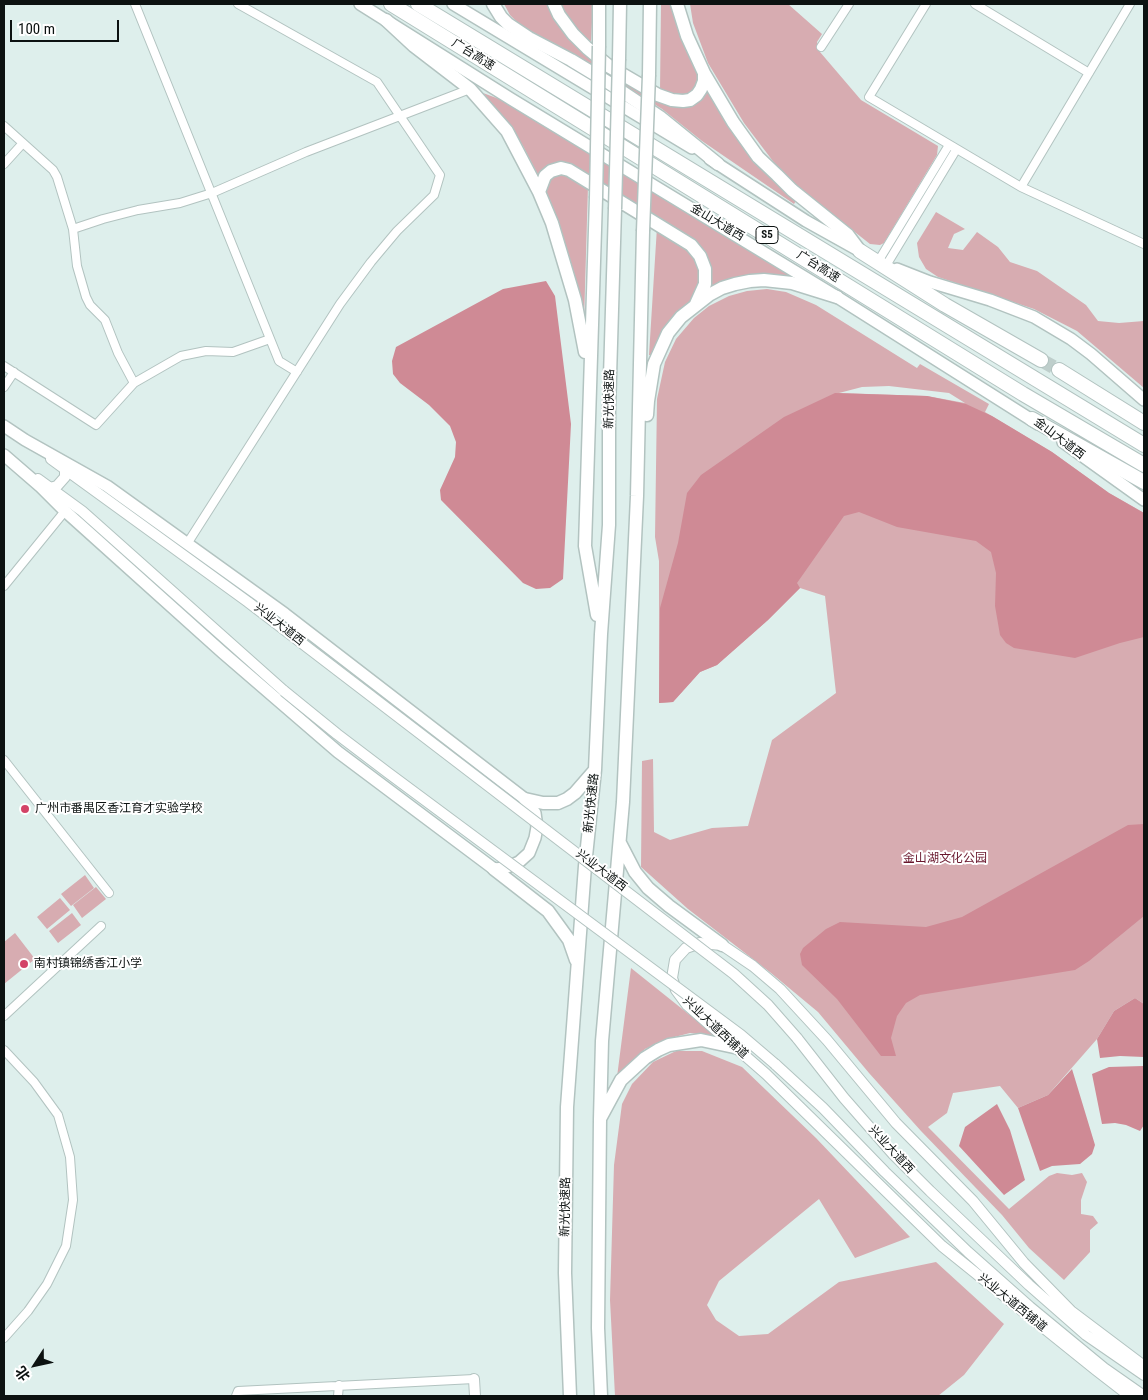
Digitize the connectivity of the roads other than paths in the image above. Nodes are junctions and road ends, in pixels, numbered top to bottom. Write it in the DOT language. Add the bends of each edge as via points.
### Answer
graph roads {
  1 [pos="136,4"];
  2 [pos="238,4"];
  3 [pos="360,4"];
  4 [pos="391,4"];
  5 [pos="418,4"];
  6 [pos="453,4"];
  7 [pos="493,4"];
  8 [pos="554,4"];
  9 [pos="600,4"];
  10 [pos="620,4"];
  11 [pos="650,4"];
  12 [pos="678,4"];
  13 [pos="849,4"];
  14 [pos="926,4"];
  15 [pos="976,4"];
  16 [pos="1128,4"];
  17 [pos="386,20"];
  18 [pos="821,47"];
  19 [pos="704,73"];
  20 [pos="1089,73"];
  21 [pos="470,89"];
  22 [pos="400,116"];
  23 [pos="4,126"];
  24 [pos="23,143"];
  25 [pos="952,148"];
  26 [pos="4,164"];
  27 [pos="718,164"];
  28 [pos="1021,187"];
  29 [pos="540,192"];
  30 [pos="212,194"];
  31 [pos="73,229"];
  32 [pos="1144,244"];
  33 [pos="860,250"];
  34 [pos="883,262"];
  35 [pos="837,297"];
  36 [pos="696,304"];
  37 [pos="270,339"];
  38 [pos="1041,360"];
  39 [pos="4,366"];
  40 [pos="1058,370"];
  41 [pos="14,372"];
  42 [pos="297,372"];
  43 [pos="589,382"];
  44 [pos="134,383"];
  45 [pos="4,387"];
  46 [pos="1144,400"];
  47 [pos="1032,419"];
  48 [pos="1144,424"];
  49 [pos="4,426"];
  50 [pos="25,440"];
  51 [pos="1144,445"];
  52 [pos="6,456"];
  53 [pos="1144,465"];
  54 [pos="65,470"];
  55 [pos="1144,482"];
  56 [pos="50,488"];
  57 [pos="1144,500"];
  58 [pos="65,511"];
  59 [pos="187,544"];
  60 [pos="4,586"];
  61 [pos="633,593"];
  62 [pos="600,634"];
  63 [pos="4,760"];
  64 [pos="595,770"];
  65 [pos="525,799"];
  66 [pos="620,843"];
  67 [pos="494,869"];
  68 [pos="109,893"];
  69 [pos="101,926"];
  70 [pos="722,945"];
  71 [pos="578,965"];
  72 [pos="4,1016"];
  73 [pos="734,1047"];
  74 [pos="4,1050"];
  75 [pos="600,1119"];
  76 [pos="4,1338"];
  77 [pos="1144,1366"];
  78 [pos="1144,1375"];
  79 [pos="474,1379"];
  80 [pos="339,1385"];
  81 [pos="237,1393"];
  82 [pos="338,1396"];
  83 [pos="475,1396"];
  84 [pos="570,1396"];
  85 [pos="601,1396"];
  86 [pos="1133,1396"];
  87 [pos="1144,1396"];
  1 -- 30 [label="street"];
  2 -- 22 [label="street" via="377,82"];
  3 -- 17 [label="main road, 金山大道西"];
  4 -- 53 [label="highway, 广台高速 / S5" via="1014,389"];
  5 -- 51 [label="highway, 广台高速 / S5"];
  6 -- 27 [label="main road"];
  7 -- 27 [label="highway" via="508,24 660,117"];
  8 -- 19 [label="highway" via="573,34 587,48 610,67 658,95 672,100 690,100 701,89"];
  9 -- 43 [label="highway, bridge"];
  10 -- 62 [label="highway, 新光快速路, bridge" via="609,525"];
  11 -- 61 [label="highway, bridge"];
  12 -- 19 [label="highway" via="687,36"];
  13 -- 18 [label="street"];
  14 -- 25 [label="street" via="869,97"];
  15 -- 20 [label="street"];
  16 -- 20 [label="street"];
  17 -- 21 [label="highway"];
  17 -- 35 [label="main road, 金山大道西"];
  19 -- 33 [label="highway" via="720,103 758,157 792,190 848,235"];
  20 -- 28 [label="street"];
  21 -- 22 [label="street"];
  21 -- 29 [label="highway" via="507,131"];
  22 -- 30 [label="street" via="306,152"];
  22 -- 42 [label="street" via="440,175 434,195 371,262"];
  23 -- 24 [label="street"];
  24 -- 26 [label="street"];
  24 -- 31 [label="street" via="53,170"];
  25 -- 28 [label="street"];
  25 -- 34 [label="street"];
  27 -- 33 [label="main road" via="806,222"];
  28 -- 32 [label="street"];
  29 -- 36 [label="highway" via="545,176 551,170 568,170 691,245 705,270 705,284"];
  29 -- 43 [label="highway" via="575,300"];
  30 -- 31 [label="street" via="138,210"];
  30 -- 37 [label="street"];
  31 -- 44 [label="street" via="77,266 86,297 106,320"];
  33 -- 34 [label="main road"];
  33 -- 38 [label="highway" via="945,305"];
  34 -- 46 [label="main road" via="930,282 1034,317 1084,349"];
  35 -- 36 [label="highway" via="778,280 757,280 722,288"];
  35 -- 47 [label="main road, 金山大道西"];
  36 -- 61 [label="highway" via="668,333 654,364 648,401 643,542"];
  37 -- 42 [label="street" via="279,361"];
  37 -- 44 [label="street" via="233,352 206,351 181,356"];
  39 -- 41 [label="street"];
  40 -- 48 [label="highway"];
  41 -- 44 [label="street" via="96,425"];
  41 -- 45 [label="street"];
  42 -- 59 [label="street"];
  43 -- 62 [label="highway" via="585,546"];
  47 -- 55 [label="highway"];
  47 -- 57 [label="main road, 金山大道西"];
  49 -- 50 [label="main road, 兴业大道西"];
  50 -- 54 [label="street, 兴业大道西"];
  50 -- 59 [label="main road" via="107,486"];
  52 -- 56 [label="street, 兴业大道西"];
  52 -- 58 [label="main road"];
  54 -- 56 [label="street" via="65,477 57,486"];
  54 -- 78 [label="street, 兴业大道西, bridge" via="248,602 727,968 768,1005 844,1098 930,1191 1086,1335"];
  56 -- 87 [label="street, 兴业大道西, bridge" via="82,511 284,691 387,772 741,1035 824,1108 885,1172 1023,1301 1104,1368"];
  58 -- 60 [label="street"];
  58 -- 67 [label="main road" via="338,752"];
  59 -- 65 [label="main road" via="285,614"];
  61 -- 66 [label="highway"];
  62 -- 64 [label="highway, 新光快速路"];
  63 -- 68 [label="street"];
  64 -- 65 [label="highway" via="575,793 558,803"];
  64 -- 71 [label="highway, 新光快速路"];
  65 -- 67 [label="main road" via="535,813 537,827 529,853 519,862"];
  66 -- 70 [label="highway" via="635,872 648,888"];
  66 -- 75 [label="highway" via="602,1041"];
  67 -- 71 [label="highway" via="548,911 569,940"];
  69 -- 72 [label="street"];
  70 -- 73 [label="street, 兴业大道西铺道" via="700,942 686,948 675,960 672,978 687,1005"];
  70 -- 77 [label="street, 兴业大道西铺道" via="780,989 896,1123 973,1201 1024,1264 1071,1311"];
  71 -- 84 [label="highway, 新光快速路" via="567,1107 565,1272"];
  73 -- 75 [label="highway" via="701,1040 677,1043 658,1050 621,1080"];
  73 -- 86 [label="street, 兴业大道西铺道" via="766,1074 942,1246"];
  74 -- 76 [label="street" via="34,1082 58,1115 70,1157 73,1200 66,1246 47,1284"];
  75 -- 85 [label="highway" via="598,1328"];
  79 -- 80 [label="street"];
  79 -- 83 [label="street"];
  80 -- 81 [label="street"];
  80 -- 82 [label="street"];
}
